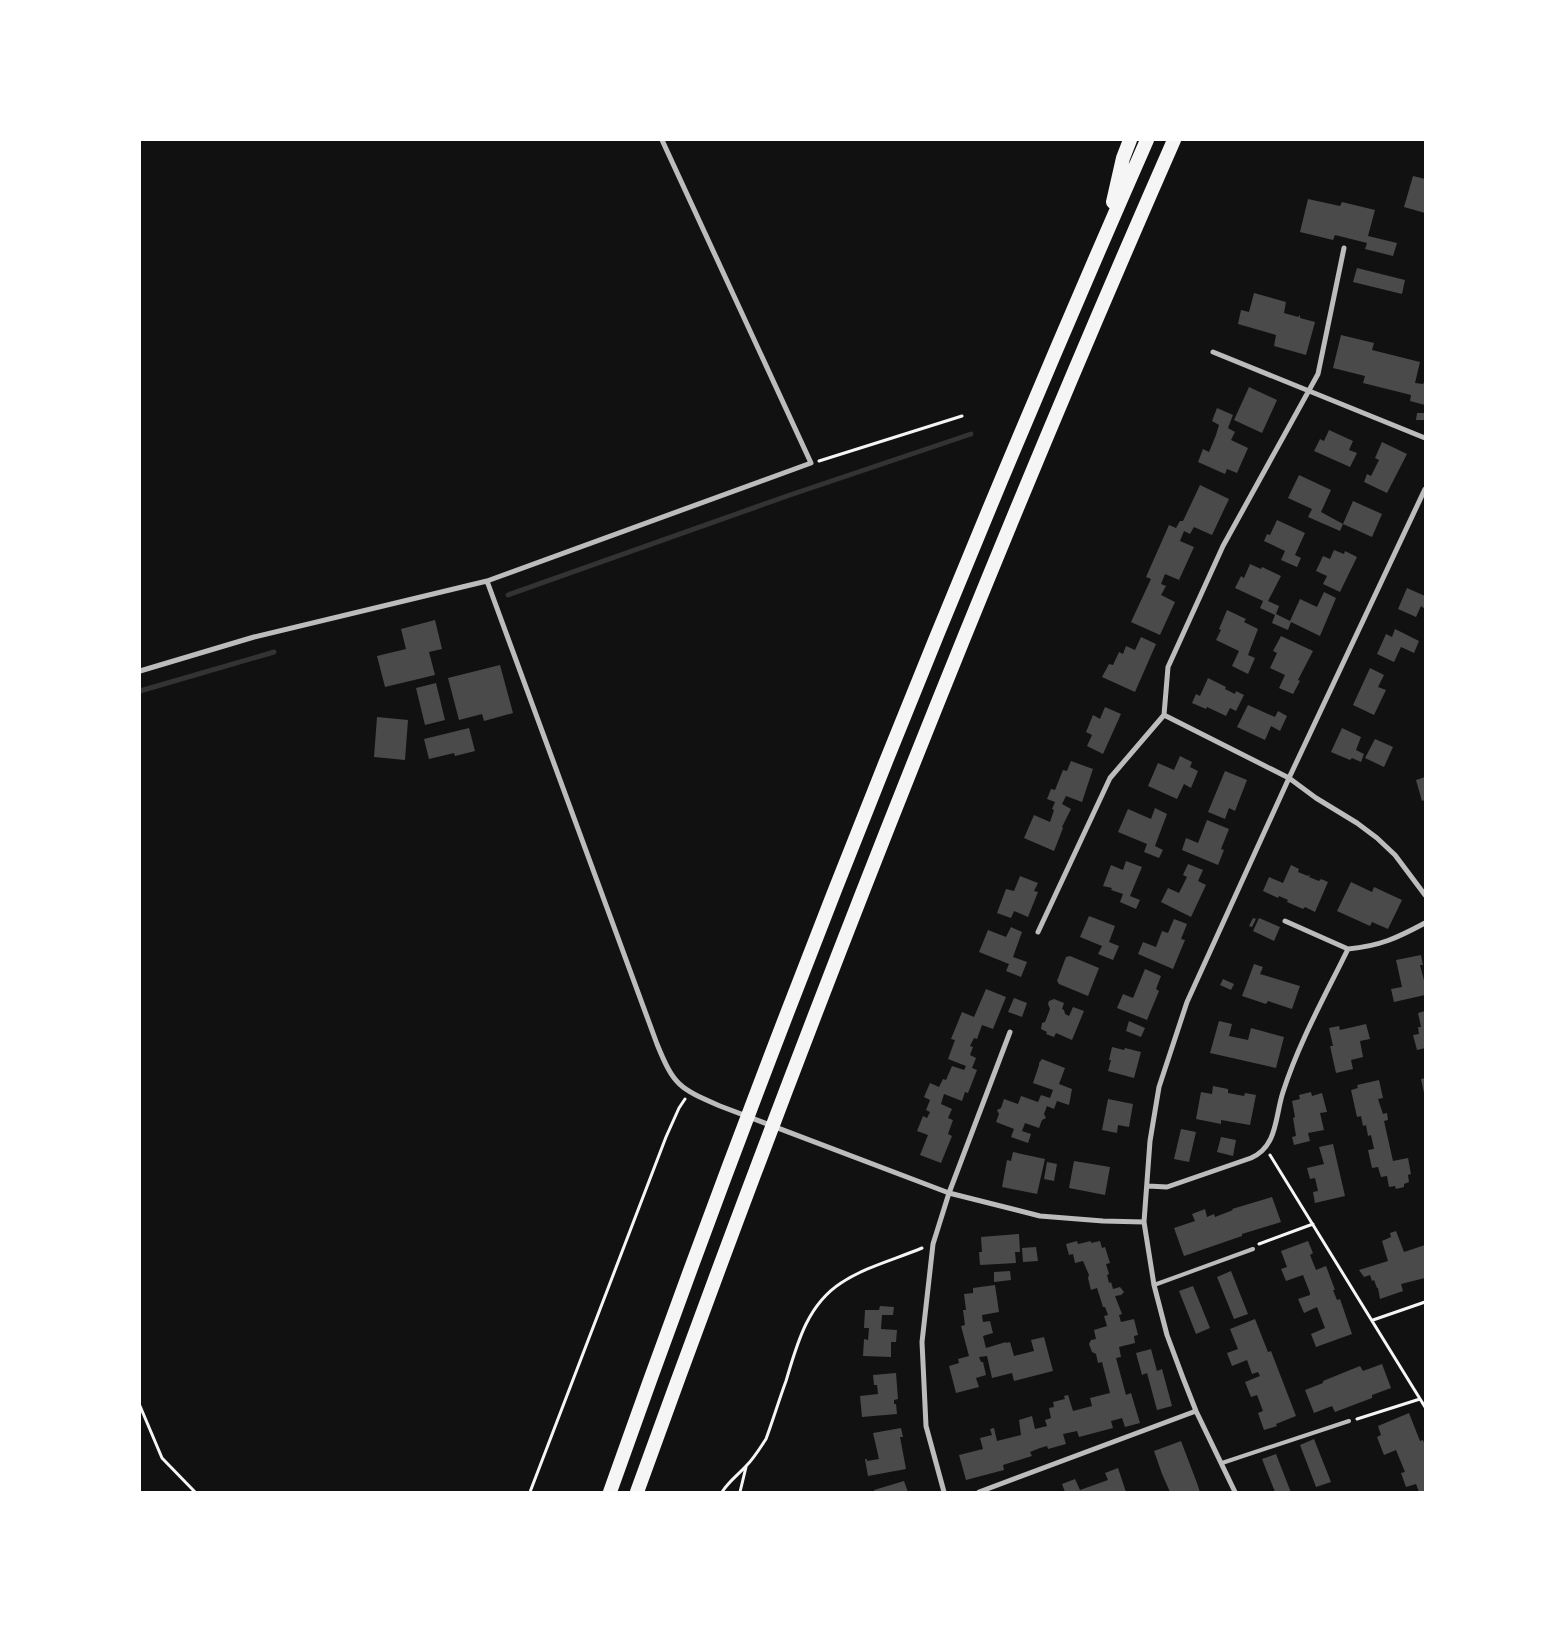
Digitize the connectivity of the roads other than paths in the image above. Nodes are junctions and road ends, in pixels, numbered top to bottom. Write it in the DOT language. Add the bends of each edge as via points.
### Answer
graph roads {
  1 [pos="662,140"];
  2 [pos="1130,140"];
  3 [pos="1147,140"];
  4 [pos="1174,140"];
  5 [pos="1107,230"];
  6 [pos="1344,248"];
  7 [pos="1213,352"];
  8 [pos="1309,391"];
  9 [pos="1425,438"];
  10 [pos="1425,489"];
  11 [pos="487,581"];
  12 [pos="140,671"];
  13 [pos="1164,715"];
  14 [pos="1289,778"];
  15 [pos="1425,895"];
  16 [pos="1285,921"];
  17 [pos="1425,924"];
  18 [pos="1038,932"];
  19 [pos="1348,950"];
  20 [pos="1010,1032"];
  21 [pos="1148,1186"];
  22 [pos="949,1193"];
  23 [pos="1144,1222"];
  24 [pos="1253,1249"];
  25 [pos="1154,1285"];
  26 [pos="1196,1411"];
  27 [pos="1349,1421"];
  28 [pos="1222,1463"];
  29 [pos="610,1492"];
  30 [pos="637,1492"];
  31 [pos="944,1492"];
  32 [pos="980,1492"];
  33 [pos="1235,1492"];
  1 -- 11 [label="street" via="811,463"];
  2 -- 5 [label="highway"];
  3 -- 5 [label="highway"];
  4 -- 30 [label="highway" via="965,635 775,1116"];
  5 -- 29 [label="highway" via="859,830 751,1108"];
  6 -- 8 [label="street" via="1318,374"];
  7 -- 8 [label="street"];
  8 -- 9 [label="street"];
  8 -- 13 [label="street" via="1223,546 1168,667"];
  10 -- 14 [label="street"];
  11 -- 12 [label="street" via="254,637"];
  11 -- 22 [label="street" via="664,1062 678,1085 805,1139"];
  13 -- 14 [label="street"];
  13 -- 18 [label="street" via="1110,778"];
  14 -- 15 [label="street" via="1378,838"];
  14 -- 21 [label="street" via="1187,1002 1158,1087 1150,1141"];
  16 -- 19 [label="street"];
  17 -- 19 [label="street" via="1379,945"];
  19 -- 21 [label="street" via="1301,1045 1282,1092 1266,1148 1251,1158 1167,1186"];
  20 -- 22 [label="street"];
  21 -- 23 [label="street"];
  22 -- 23 [label="street" via="1040,1216"];
  22 -- 31 [label="street" via="932,1244 922,1342 926,1426"];
  23 -- 25 [label="street"];
  24 -- 25 [label="lane"];
  25 -- 26 [label="street" via="1167,1335"];
  26 -- 28 [label="street"];
  26 -- 32 [label="street"];
  27 -- 28 [label="lane"];
  28 -- 33 [label="street"];
}
